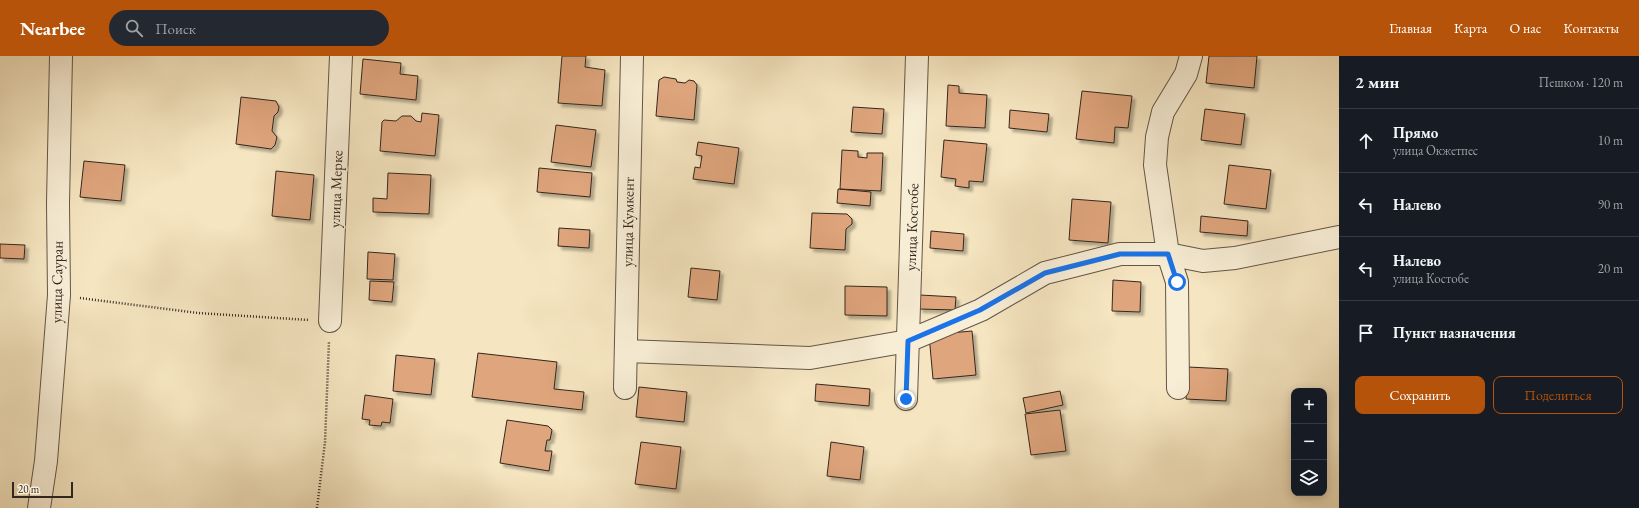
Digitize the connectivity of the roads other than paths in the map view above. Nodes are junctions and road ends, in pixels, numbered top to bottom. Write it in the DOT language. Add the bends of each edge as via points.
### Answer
graph roads {
  1 [pos="61,56"];
  2 [pos="341,56"];
  3 [pos="632,56"];
  4 [pos="918,56"];
  5 [pos="1191,56"];
  6 [pos="1339,237"];
  7 [pos="1168,254"];
  8 [pos="330,321"];
  9 [pos="908,341"];
  10 [pos="626,351"];
  11 [pos="625,388"];
  12 [pos="1178,388"];
  13 [pos="906,399"];
  14 [pos="39,508"];
  1 -- 14 [label="street, улица Сауран" via="59,295 46,461"];
  2 -- 8 [label="street, улица Мерке"];
  3 -- 10 [label="street, улица Кумкент"];
  4 -- 9 [label="street, улица Костобе"];
  5 -- 7 [label="street" via="1186,74 1163,112 1156,137 1155,165"];
  6 -- 7 [label="street" via="1235,258 1203,261"];
  7 -- 9 [label="street" via="1120,254 1045,273 980,310"];
  7 -- 12 [label="street" via="1177,282"];
  9 -- 10 [label="street" via="810,358"];
  9 -- 13 [label="street, улица Костобе"];
  10 -- 11 [label="street, улица Кумкент"];
}
